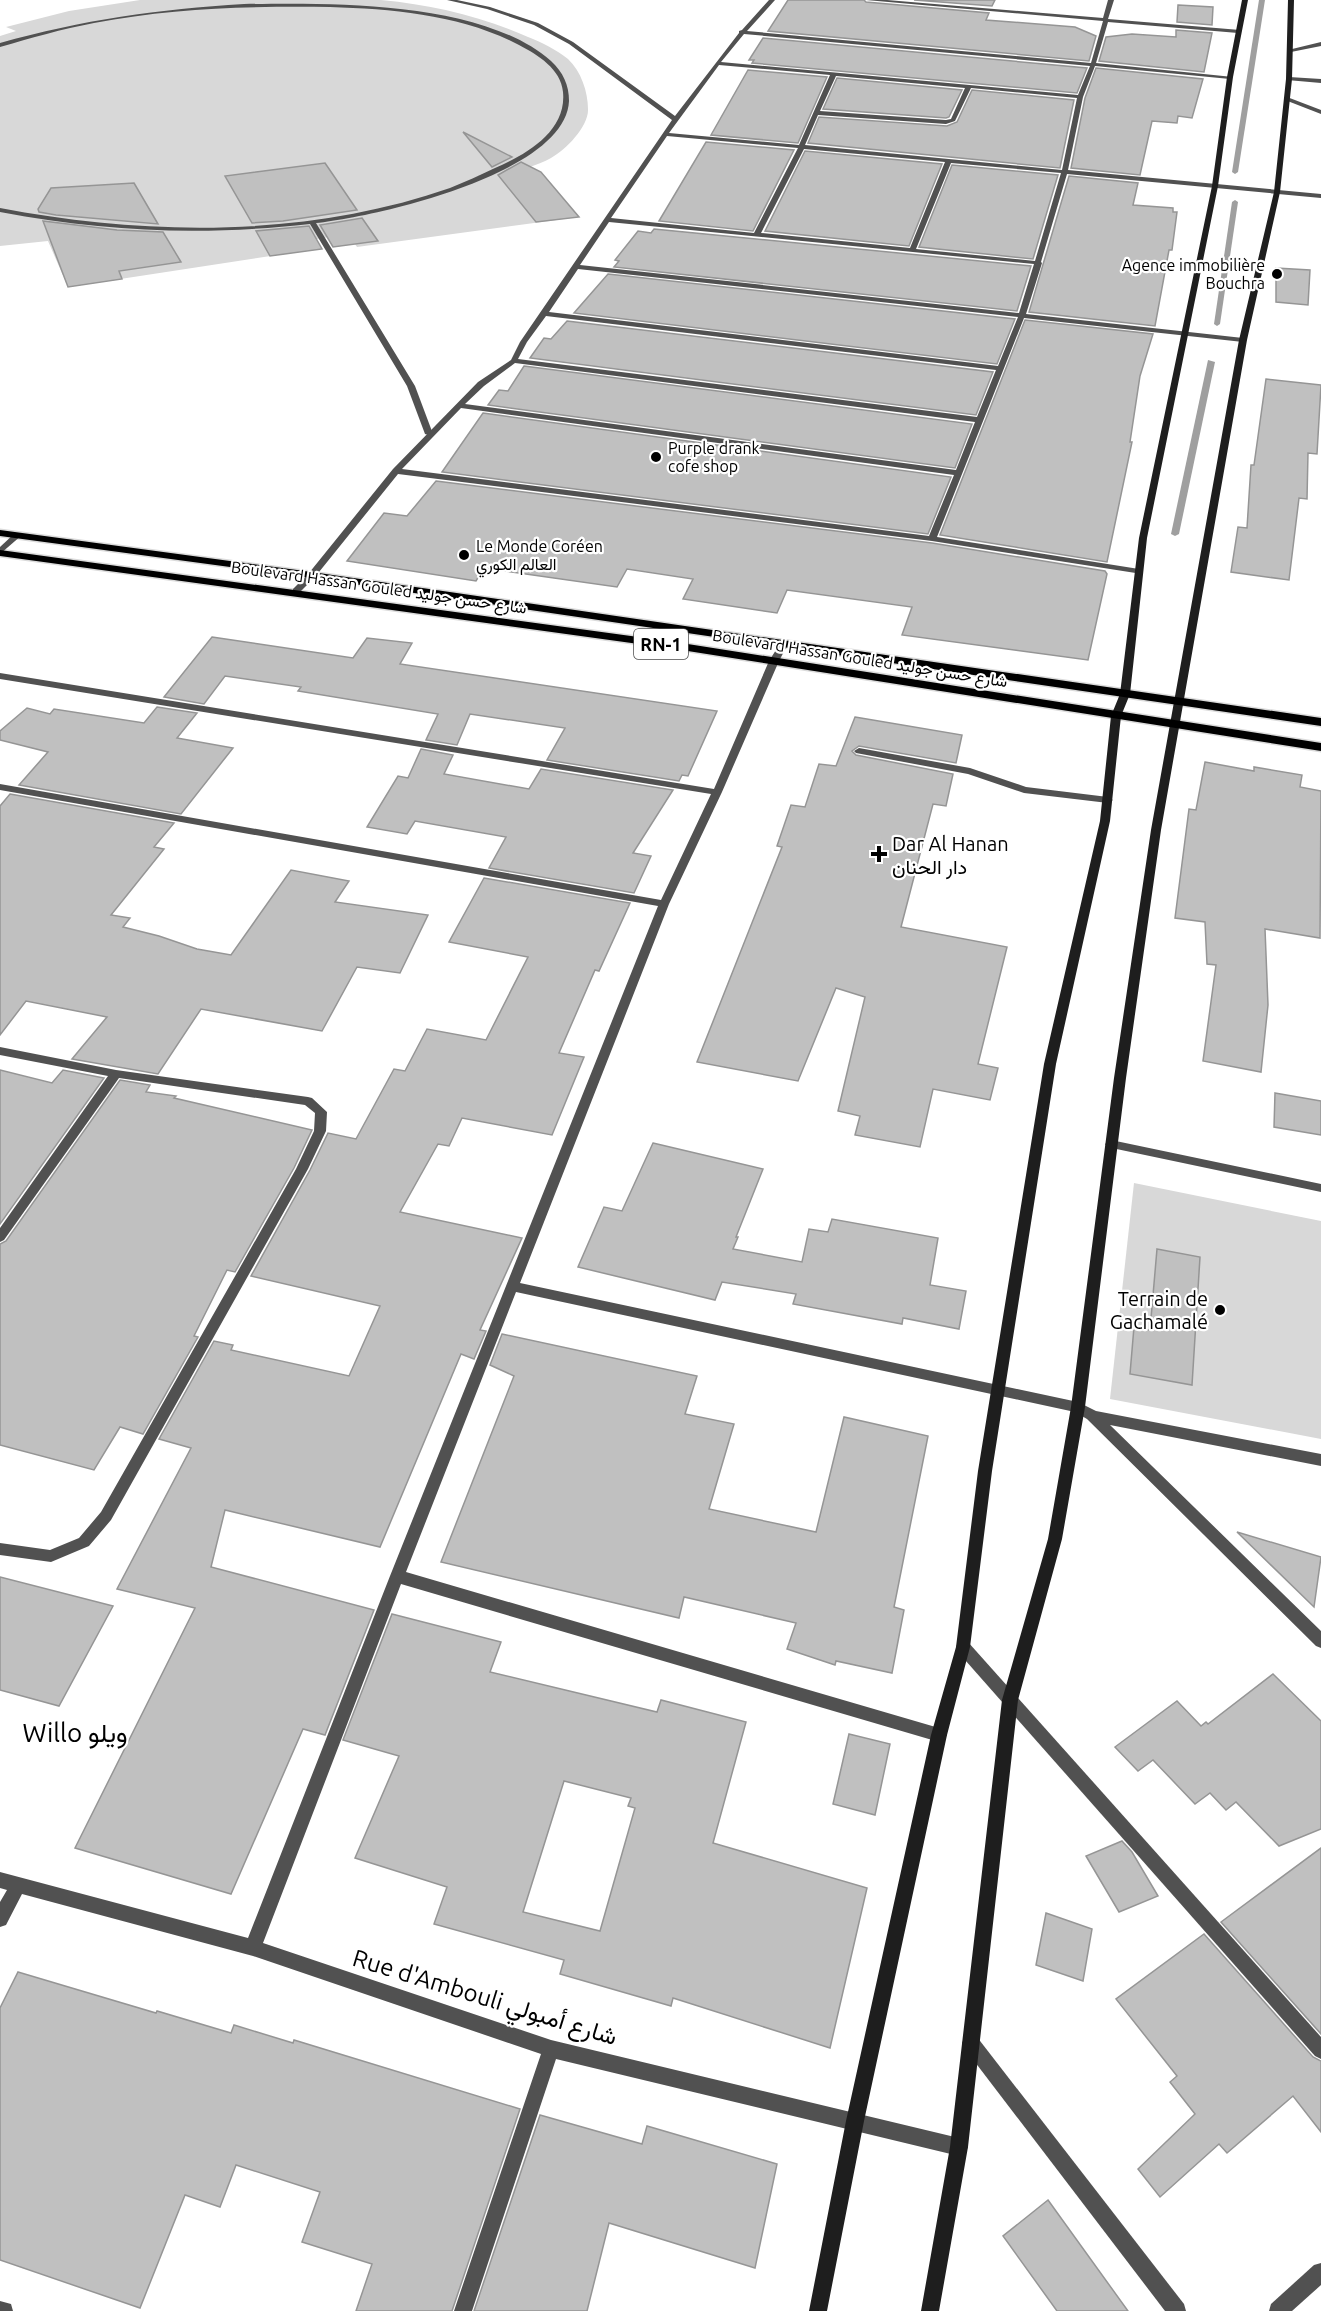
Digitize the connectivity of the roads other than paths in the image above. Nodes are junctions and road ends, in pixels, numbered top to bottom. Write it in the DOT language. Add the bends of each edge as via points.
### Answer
graph roads {
  1 [pos="450,0"];
  2 [pos="771,0"];
  3 [pos="869,0"];
  4 [pos="1111,0"];
  5 [pos="1245,0"];
  6 [pos="1291,0"];
  7 [pos="931,3"];
  8 [pos="1104,20"];
  9 [pos="741,32"];
  10 [pos="1238,32"];
  11 [pos="1321,44"];
  12 [pos="0,45"];
  13 [pos="1291,50"];
  14 [pos="717,63"];
  15 [pos="1093,64"];
  16 [pos="834,74"];
  17 [pos="1230,77"];
  18 [pos="1289,79"];
  19 [pos="1321,81"];
  20 [pos="969,86"];
  21 [pos="1080,97"];
  22 [pos="1287,99"];
  23 [pos="1321,112"];
  24 [pos="817,113"];
  25 [pos="676,120"];
  26 [pos="665,134"];
  27 [pos="801,148"];
  28 [pos="948,162"];
  29 [pos="1064,173"];
  30 [pos="1215,186"];
  31 [pos="1278,192"];
  32 [pos="1321,196"];
  33 [pos="0,210"];
  34 [pos="609,220"];
  35 [pos="312,222"];
  36 [pos="757,234"];
  37 [pos="912,251"];
  38 [pos="1039,263"];
  39 [pos="577,267"];
  40 [pos="545,314"];
  41 [pos="1022,315"];
  42 [pos="1185,333"];
  43 [pos="1244,340"];
  44 [pos="514,361"];
  45 [pos="1000,368"];
  46 [pos="460,406"];
  47 [pos="980,420"];
  48 [pos="429,434"];
  49 [pos="396,471"];
  50 [pos="959,473"];
  51 [pos="0,533"];
  52 [pos="18,535"];
  53 [pos="932,539"];
  54 [pos="0,552"];
  55 [pos="1139,572"];
  56 [pos="312,575"];
  57 [pos="296,591"];
  58 [pos="784,644"];
  59 [pos="774,661"];
  60 [pos="0,676"];
  61 [pos="1125,694"];
  62 [pos="1179,701"];
  63 [pos="1116,716"];
  64 [pos="1321,722"];
  65 [pos="1175,726"];
  66 [pos="1321,747"];
  67 [pos="859,751"];
  68 [pos="0,787"];
  69 [pos="717,792"];
  70 [pos="1108,800"];
  71 [pos="664,904"];
  72 [pos="0,1051"];
  73 [pos="116,1074"];
  74 [pos="1112,1144"];
  75 [pos="1321,1188"];
  76 [pos="0,1237"];
  77 [pos="512,1286"];
  78 [pos="998,1389"];
  79 [pos="1078,1407"];
  80 [pos="1093,1416"];
  81 [pos="1321,1460"];
  82 [pos="0,1549"];
  83 [pos="397,1576"];
  84 [pos="1321,1641"];
  85 [pos="963,1647"];
  86 [pos="1010,1700"];
  87 [pos="939,1734"];
  88 [pos="0,1880"];
  89 [pos="18,1885"];
  90 [pos="0,1919"];
  91 [pos="253,1948"];
  92 [pos="971,2043"];
  93 [pos="551,2049"];
  94 [pos="1321,2050"];
  95 [pos="855,2121"];
  96 [pos="959,2147"];
  97 [pos="1321,2272"];
  98 [pos="463,2311"];
  99 [pos="818,2311"];
  100 [pos="930,2311"];
  101 [pos="1177,2311"];
  102 [pos="1278,2311"];
  1 -- 25 [label="street" via="536,24 571,43"];
  2 -- 9 [label="street"];
  3 -- 7 [label="street"];
  4 -- 8 [label="street"];
  5 -- 10 [label="main road"];
  6 -- 13 [label="main road"];
  7 -- 8 [label="street"];
  8 -- 10 [label="street"];
  8 -- 15 [label="street"];
  9 -- 14 [label="street"];
  9 -- 15 [label="street"];
  10 -- 17 [label="main road"];
  11 -- 13 [label="street"];
  12 -- 35 [label="street" via="82,22 147,10 203,4 316,2 400,10 465,23 504,36 534,51 555,70 566,89 566,111 552,133 527,155 488,176 439,195"];
  13 -- 18 [label="main road"];
  14 -- 16 [label="street"];
  14 -- 25 [label="street"];
  15 -- 17 [label="street"];
  15 -- 21 [label="street"];
  16 -- 20 [label="street"];
  16 -- 24 [label="street"];
  17 -- 30 [label="main road"];
  18 -- 19 [label="street"];
  18 -- 22 [label="main road"];
  20 -- 21 [label="street"];
  20 -- 24 [label="street" via="953,120 946,122"];
  21 -- 29 [label="street"];
  22 -- 23 [label="street"];
  22 -- 31 [label="main road"];
  24 -- 27 [label="street"];
  25 -- 26 [label="street"];
  26 -- 27 [label="street"];
  26 -- 34 [label="street"];
  27 -- 28 [label="street"];
  27 -- 36 [label="street"];
  28 -- 29 [label="street"];
  28 -- 37 [label="street"];
  29 -- 30 [label="street"];
  29 -- 38 [label="street"];
  30 -- 31 [label="street"];
  30 -- 42 [label="main road"];
  31 -- 32 [label="street"];
  31 -- 43 [label="main road"];
  33 -- 35 [label="street" via="99,227 168,231"];
  34 -- 36 [label="street"];
  34 -- 39 [label="street"];
  35 -- 48 [label="street" via="411,386"];
  36 -- 37 [label="street"];
  37 -- 38 [label="street"];
  38 -- 41 [label="street"];
  39 -- 40 [label="street"];
  39 -- 41 [label="street"];
  40 -- 44 [label="street"];
  40 -- 45 [label="street"];
  41 -- 42 [label="street"];
  41 -- 45 [label="street"];
  42 -- 43 [label="street"];
  42 -- 55 [label="main road"];
  43 -- 62 [label="main road"];
  44 -- 46 [label="street" via="481,384"];
  44 -- 47 [label="street"];
  45 -- 47 [label="street"];
  46 -- 48 [label="street"];
  46 -- 50 [label="street"];
  47 -- 50 [label="street"];
  48 -- 49 [label="street"];
  49 -- 53 [label="street"];
  49 -- 56 [label="street"];
  50 -- 53 [label="street"];
  51 -- 52 [label="main road, Boulevard Hassan Gouled شارع حسن جوليد / RN-1"];
  52 -- 54 [label="street"];
  52 -- 56 [label="main road, Boulevard Hassan Gouled شارع حسن جوليد / RN-1"];
  53 -- 55 [label="street"];
  54 -- 57 [label="main road, Boulevard Hassan Gouled شارع حسن جوليد / RN-1"];
  55 -- 61 [label="main road"];
  56 -- 57 [label="street"];
  56 -- 58 [label="main road, Boulevard Hassan Gouled شارع حسن جوليد / RN-1"];
  57 -- 59 [label="main road, Boulevard Hassan Gouled شارع حسن جوليد / RN-1"];
  58 -- 59 [label="street"];
  58 -- 61 [label="main road, Boulevard Hassan Gouled شارع حسن جوليد / RN-1"];
  59 -- 63 [label="main road, Boulevard Hassan Gouled شارع حسن جوليد / RN-1"];
  59 -- 69 [label="street"];
  60 -- 69 [label="street"];
  61 -- 62 [label="main road, Boulevard Hassan Gouled شارع حسن جوليد / RN-1"];
  61 -- 63 [label="main road"];
  62 -- 64 [label="main road, Boulevard Hassan Gouled شارع حسن جوليد / RN-1"];
  62 -- 65 [label="main road"];
  63 -- 65 [label="main road, Boulevard Hassan Gouled شارع حسن جوليد / RN-1"];
  63 -- 70 [label="main road"];
  65 -- 66 [label="main road, Boulevard Hassan Gouled شارع حسن جوليد / RN-1"];
  65 -- 74 [label="main road" via="1156,830"];
  67 -- 70 [label="street" via="970,771 1024,790"];
  68 -- 71 [label="street"];
  69 -- 71 [label="street"];
  70 -- 78 [label="main road" via="1050,1064"];
  71 -- 77 [label="street"];
  72 -- 73 [label="street"];
  73 -- 76 [label="street"];
  73 -- 82 [label="street" via="308,1101 321,1112 320,1131 106,1516 84,1542 51,1556"];
  74 -- 75 [label="street"];
  74 -- 79 [label="main road"];
  77 -- 78 [label="street"];
  77 -- 83 [label="street"];
  78 -- 79 [label="street"];
  78 -- 85 [label="main road"];
  79 -- 80 [label="street"];
  79 -- 86 [label="main road" via="1055,1539"];
  80 -- 81 [label="street"];
  80 -- 84 [label="street"];
  83 -- 87 [label="street"];
  83 -- 91 [label="street"];
  85 -- 86 [label="street"];
  85 -- 87 [label="main road"];
  86 -- 92 [label="main road"];
  86 -- 94 [label="street"];
  87 -- 95 [label="main road"];
  88 -- 89 [label="street, Rue d'Ambouli شارع أمبولي"];
  89 -- 90 [label="street"];
  89 -- 91 [label="street, Rue d'Ambouli شارع أمبولي"];
  91 -- 93 [label="street, Rue d'Ambouli شارع أمبولي"];
  92 -- 96 [label="main road"];
  92 -- 101 [label="street"];
  93 -- 95 [label="street, Rue d'Ambouli شارع أمبولي"];
  93 -- 98 [label="street"];
  95 -- 96 [label="street, Rue d'Ambouli شارع أمبولي"];
  95 -- 99 [label="main road"];
  96 -- 100 [label="main road"];
  97 -- 102 [label="street"];
}
